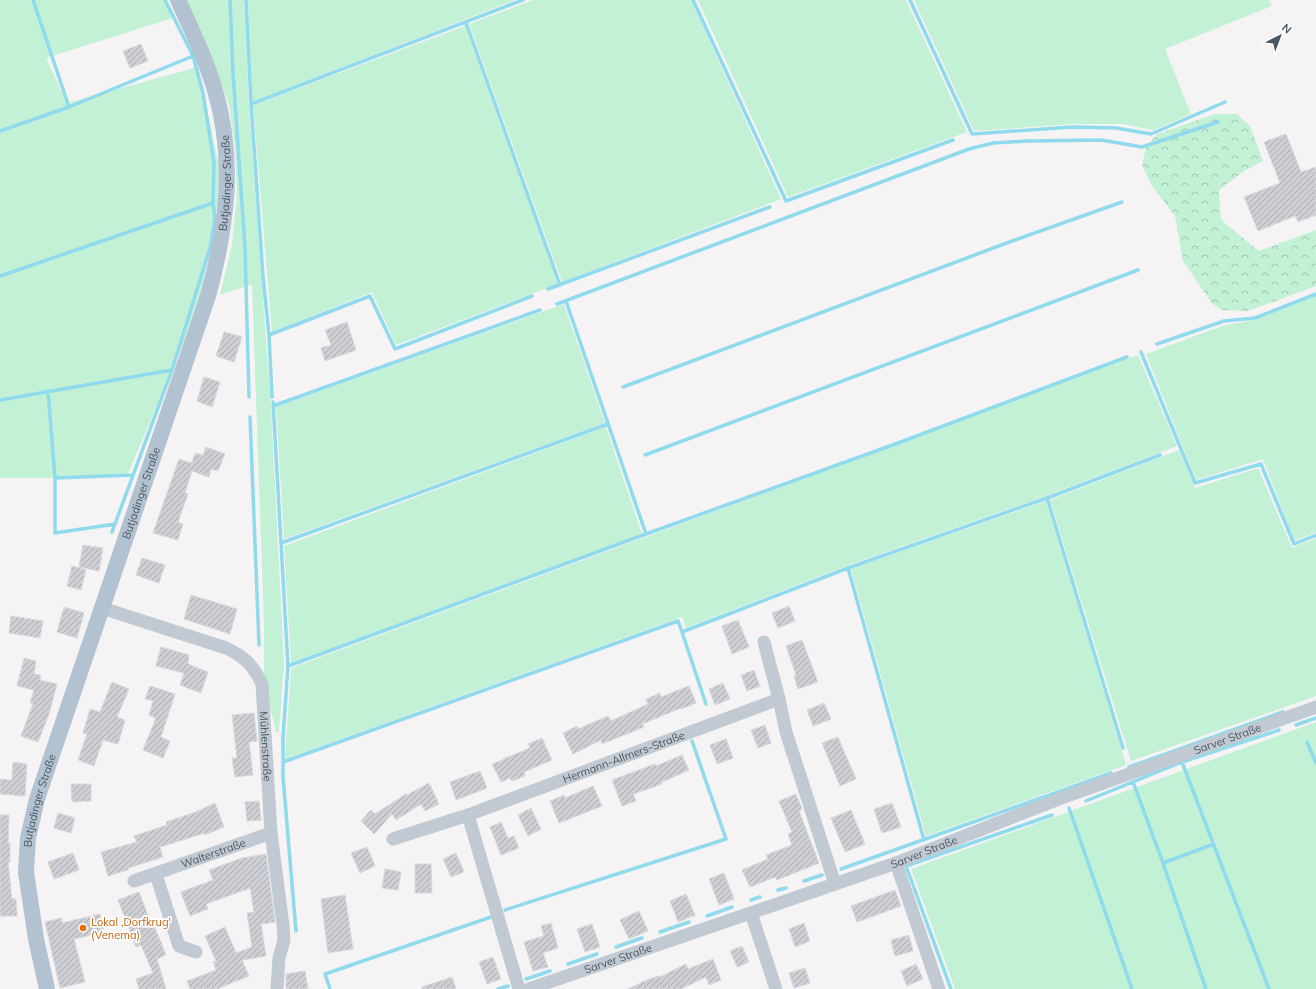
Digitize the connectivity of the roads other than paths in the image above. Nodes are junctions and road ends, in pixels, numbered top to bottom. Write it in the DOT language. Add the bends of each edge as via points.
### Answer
graph roads {
  1 [pos="178,0"];
  2 [pos="102,608"];
  3 [pos="764,642"];
  4 [pos="779,699"];
  5 [pos="1316,707"];
  6 [pos="468,815"];
  7 [pos="271,833"];
  8 [pos="393,839"];
  9 [pos="896,863"];
  10 [pos="156,875"];
  11 [pos="134,881"];
  12 [pos="835,884"];
  13 [pos="751,913"];
  14 [pos="196,952"];
  15 [pos="47,989"];
  16 [pos="277,989"];
  17 [pos="519,989"];
  18 [pos="529,989"];
  19 [pos="776,989"];
  20 [pos="939,989"];
  1 -- 2 [label="main road, Butjadinger Straße" via="201,50 214,87 223,126 228,179 223,233 208,296"];
  2 -- 7 [label="street, Mühlenstraße" via="226,648 240,655 253,667 262,684"];
  2 -- 15 [label="main road, Butjadinger Straße" via="37,799 28,838 26,872"];
  3 -- 4 [label="street"];
  4 -- 6 [label="street, Hermann-Allmers-Straße"];
  4 -- 12 [label="street" via="786,732"];
  5 -- 9 [label="street, Sarver Straße" via="1059,799"];
  6 -- 8 [label="street, Hermann-Allmers-Straße"];
  6 -- 17 [label="street"];
  7 -- 10 [label="street, Walterstraße"];
  7 -- 16 [label="street, Mühlenstraße" via="284,940"];
  9 -- 12 [label="street, Sarver Straße"];
  9 -- 20 [label="street"];
  10 -- 11 [label="street, Walterstraße"];
  10 -- 14 [label="street" via="179,946"];
  12 -- 13 [label="street, Sarver Straße"];
  13 -- 18 [label="street, Sarver Straße"];
  13 -- 19 [label="street"];
}
